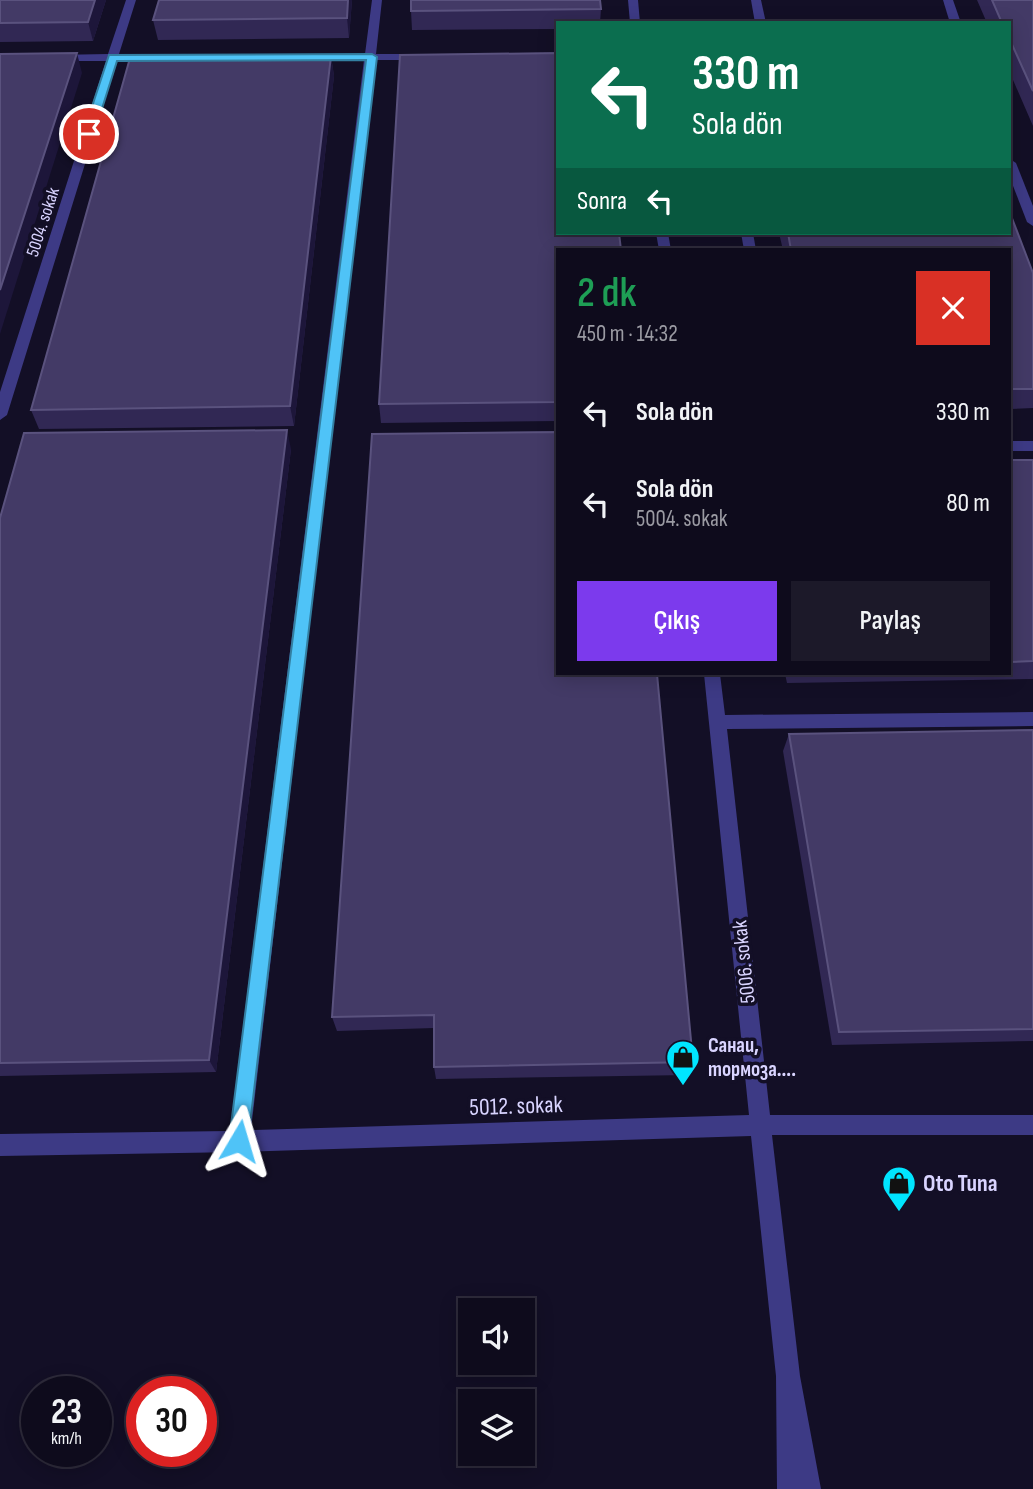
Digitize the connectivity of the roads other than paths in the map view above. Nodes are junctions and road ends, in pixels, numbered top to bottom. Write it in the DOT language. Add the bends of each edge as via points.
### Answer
graph roads {
  1 [pos="131,0"];
  2 [pos="377,0"];
  3 [pos="633,0"];
  4 [pos="756,0"];
  5 [pos="948,0"];
  6 [pos="635,21"];
  7 [pos="761,21"];
  8 [pos="955,21"];
  9 [pos="249,57"];
  10 [pos="304,57"];
  11 [pos="372,57"];
  12 [pos="438,57"];
  13 [pos="38,58"];
  14 [pos="113,58"];
  15 [pos="1011,166"];
  16 [pos="1033,222"];
  17 [pos="0,415"];
  18 [pos="1011,446"];
  19 [pos="1033,446"];
  20 [pos="712,675"];
  21 [pos="1033,719"];
  22 [pos="718,722"];
  23 [pos="762,1125"];
  24 [pos="1033,1125"];
  25 [pos="239,1141"];
  26 [pos="0,1145"];
  27 [pos="788,1376"];
  28 [pos="789,1489"];
  29 [pos="809,1489"];
  1 -- 14 [label="street, 5004. sokak"];
  2 -- 11 [label="street"];
  3 -- 6 [label="street"];
  4 -- 7 [label="street"];
  5 -- 8 [label="street"];
  9 -- 14 [label="street"];
  10 -- 11 [label="street"];
  11 -- 12 [label="street"];
  11 -- 25 [label="street"];
  13 -- 14 [label="street"];
  14 -- 17 [label="street, 5004. sokak"];
  15 -- 16 [label="street"];
  18 -- 19 [label="street"];
  20 -- 22 [label="street, 5006. sokak"];
  21 -- 22 [label="street"];
  22 -- 23 [label="street, 5006. sokak"];
  23 -- 24 [label="street, 5012. sokak"];
  23 -- 25 [label="street, 5012. sokak"];
  23 -- 27 [label="street, 5006. sokak"];
  25 -- 26 [label="street, 5012. sokak"];
  27 -- 28 [label="street"];
  27 -- 29 [label="street"];
}
